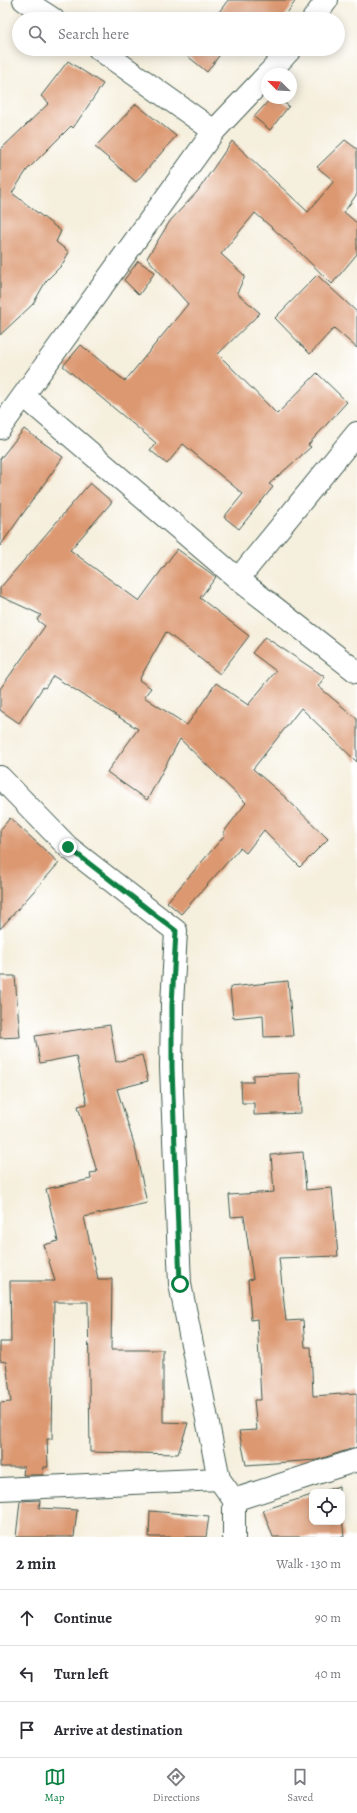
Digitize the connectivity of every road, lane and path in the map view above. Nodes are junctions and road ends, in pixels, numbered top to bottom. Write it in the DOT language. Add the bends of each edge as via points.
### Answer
graph roads {
  1 [pos="24,0"];
  2 [pos="327,0"];
  3 [pos="42,12"];
  4 [pos="318,12"];
  5 [pos="109,56"];
  6 [pos="285,56"];
  7 [pos="274,68"];
  8 [pos="261,82"];
  9 [pos="214,131"];
  10 [pos="24,396"];
  11 [pos="0,428"];
  12 [pos="357,433"];
  13 [pos="238,579"];
  14 [pos="357,672"];
  15 [pos="0,777"];
  16 [pos="357,1460"];
  17 [pos="219,1479"];
  18 [pos="0,1489"];
  19 [pos="234,1500"];
  20 [pos="234,1537"];
  1 -- 3 [label="street"];
  2 -- 4 [label="street"];
  5 -- 9 [label="street"];
  6 -- 7 [label="street"];
  8 -- 9 [label="street"];
  9 -- 10 [label="street"];
  10 -- 11 [label="street"];
  10 -- 13 [label="street"];
  12 -- 13 [label="street"];
  13 -- 14 [label="street"];
  15 -- 17 [label="street" via="68,847 176,931 172,1067 180,1284"];
  16 -- 19 [label="street"];
  17 -- 18 [label="street"];
  17 -- 19 [label="street"];
  19 -- 20 [label="street"];
}
